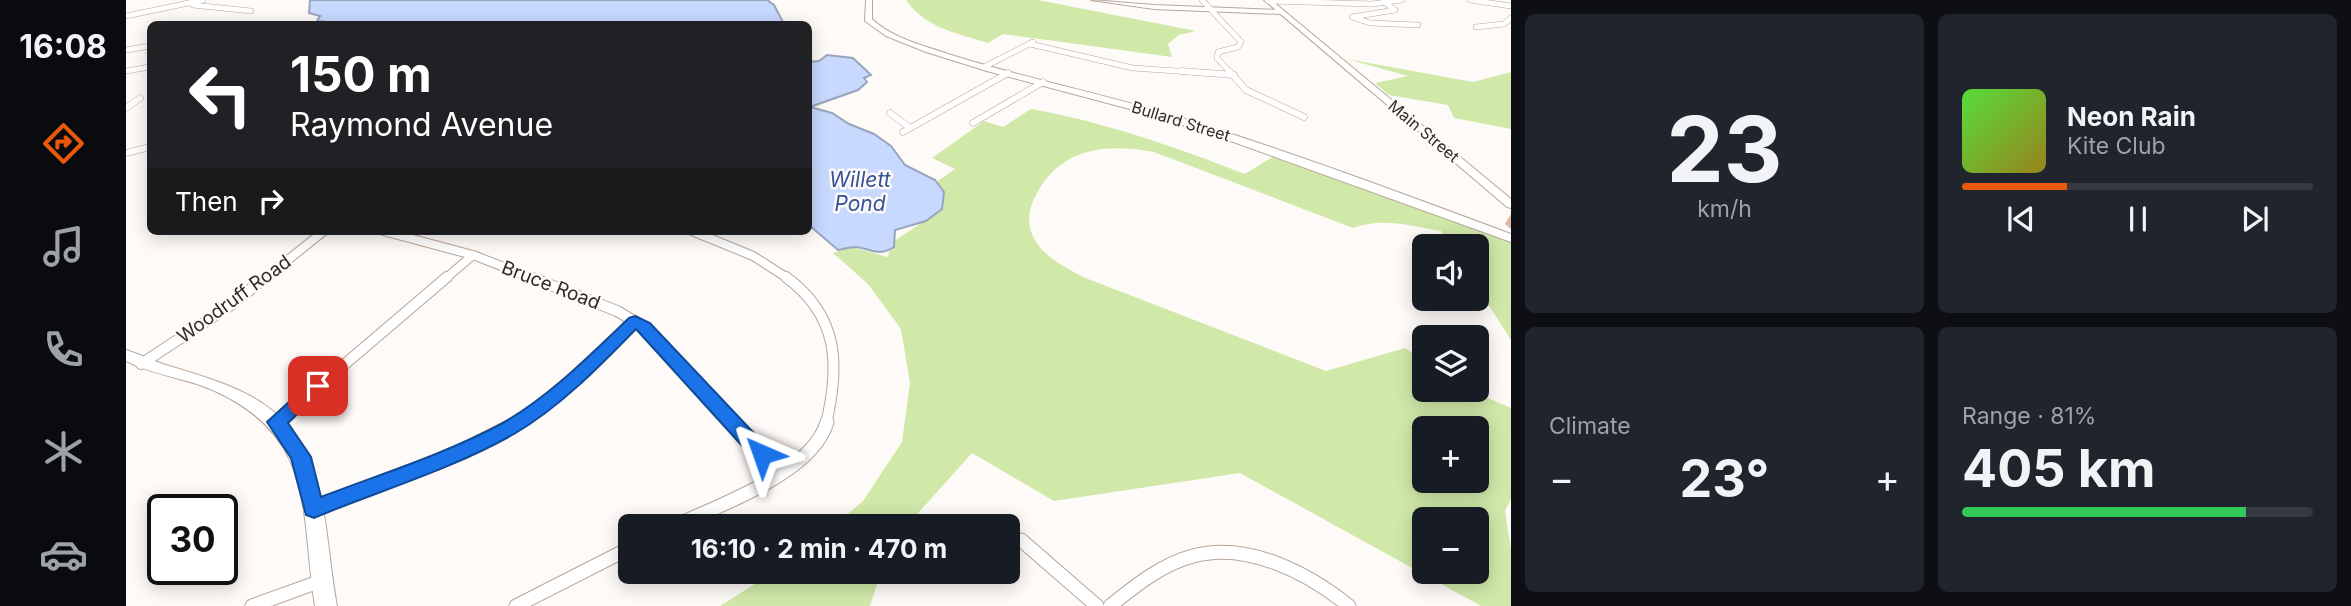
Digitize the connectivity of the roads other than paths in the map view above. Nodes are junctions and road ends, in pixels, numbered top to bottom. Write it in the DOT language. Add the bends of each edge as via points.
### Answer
graph roads {
  1 [pos="204,0"];
  2 [pos="869,0"];
  3 [pos="1094,0"];
  4 [pos="1202,0"];
  5 [pos="1267,0"];
  6 [pos="1291,0"];
  7 [pos="1402,0"];
  8 [pos="1471,0"];
  9 [pos="1383,1"];
  10 [pos="1136,3"];
  11 [pos="189,5"];
  12 [pos="1511,6"];
  13 [pos="1212,10"];
  14 [pos="251,11"];
  15 [pos="1282,12"];
  16 [pos="126,16"];
  17 [pos="1511,18"];
  18 [pos="1418,25"];
  19 [pos="1476,27"];
  20 [pos="147,46"];
  21 [pos="126,50"];
  22 [pos="984,67"];
  23 [pos="147,68"];
  24 [pos="126,71"];
  25 [pos="1008,73"];
  26 [pos="1234,75"];
  27 [pos="1043,82"];
  28 [pos="140,98"];
  29 [pos="126,108"];
  30 [pos="891,113"];
  31 [pos="1304,117"];
  32 [pos="973,122"];
  33 [pos="147,148"];
  34 [pos="126,153"];
  35 [pos="1511,205"];
  36 [pos="319,235"];
  37 [pos="398,235"];
  38 [pos="703,235"];
  39 [pos="1511,238"];
  40 [pos="473,255"];
  41 [pos="635,321"];
  42 [pos="134,360"];
  43 [pos="277,422"];
  44 [pos="784,470"];
  45 [pos="314,509"];
  46 [pos="698,514"];
  47 [pos="1021,540"];
  48 [pos="618,554"];
  49 [pos="321,581"];
  50 [pos="252,606"];
  51 [pos="326,606"];
  52 [pos="516,606"];
  53 [pos="1097,606"];
  54 [pos="1110,606"];
  55 [pos="1349,606"];
  1 -- 11 [label="street"];
  2 -- 22 [label="main road, Bullard Street" via="868,19 885,33"];
  3 -- 10 [label="street"];
  4 -- 13 [label="street"];
  5 -- 9 [label="street"];
  5 -- 15 [label="main road, Main Street"];
  6 -- 9 [label="street"];
  7 -- 9 [label="street"];
  8 -- 12 [label="street"];
  9 -- 18 [label="street" via="1395,10 1352,17 1370,23"];
  10 -- 13 [label="street"];
  11 -- 14 [label="street"];
  11 -- 16 [label="street"];
  13 -- 15 [label="street"];
  13 -- 26 [label="street" via="1241,42 1217,54"];
  15 -- 35 [label="main road, Main Street"];
  17 -- 19 [label="street" via="1504,24"];
  20 -- 21 [label="street"];
  22 -- 25 [label="main road, Bullard Street"];
  22 -- 26 [label="street" via="1031,43 1133,68"];
  23 -- 24 [label="street"];
  25 -- 27 [label="main road, Bullard Street"];
  25 -- 30 [label="street" via="907,130"];
  26 -- 31 [label="street" via="1254,95"];
  27 -- 32 [label="street"];
  27 -- 39 [label="main road, Bullard Street" via="1268,149"];
  28 -- 29 [label="street"];
  33 -- 34 [label="street"];
  36 -- 42 [label="street, Woodruff Road" via="231,305"];
  37 -- 40 [label="street, Bruce Road"];
  38 -- 44 [label="street" via="743,249 787,279 808,297 831,334 834,369 828,426 810,452"];
  40 -- 41 [label="street, Bruce Road"];
  40 -- 43 [label="street"];
  41 -- 44 [label="street, Bruce Road" via="762,454"];
  41 -- 45 [label="street" via="578,377 509,428"];
  42 -- 43 [label="main road" via="220,386 254,402"];
  43 -- 45 [label="main road" via="301,457"];
  44 -- 46 [label="street"];
  45 -- 49 [label="main road"];
  47 -- 53 [label="street"];
  48 -- 52 [label="street"];
  49 -- 50 [label="street"];
  49 -- 51 [label="main road"];
  54 -- 55 [label="street" via="1145,577 1176,561 1233,551 1278,565 1329,589"];
}
